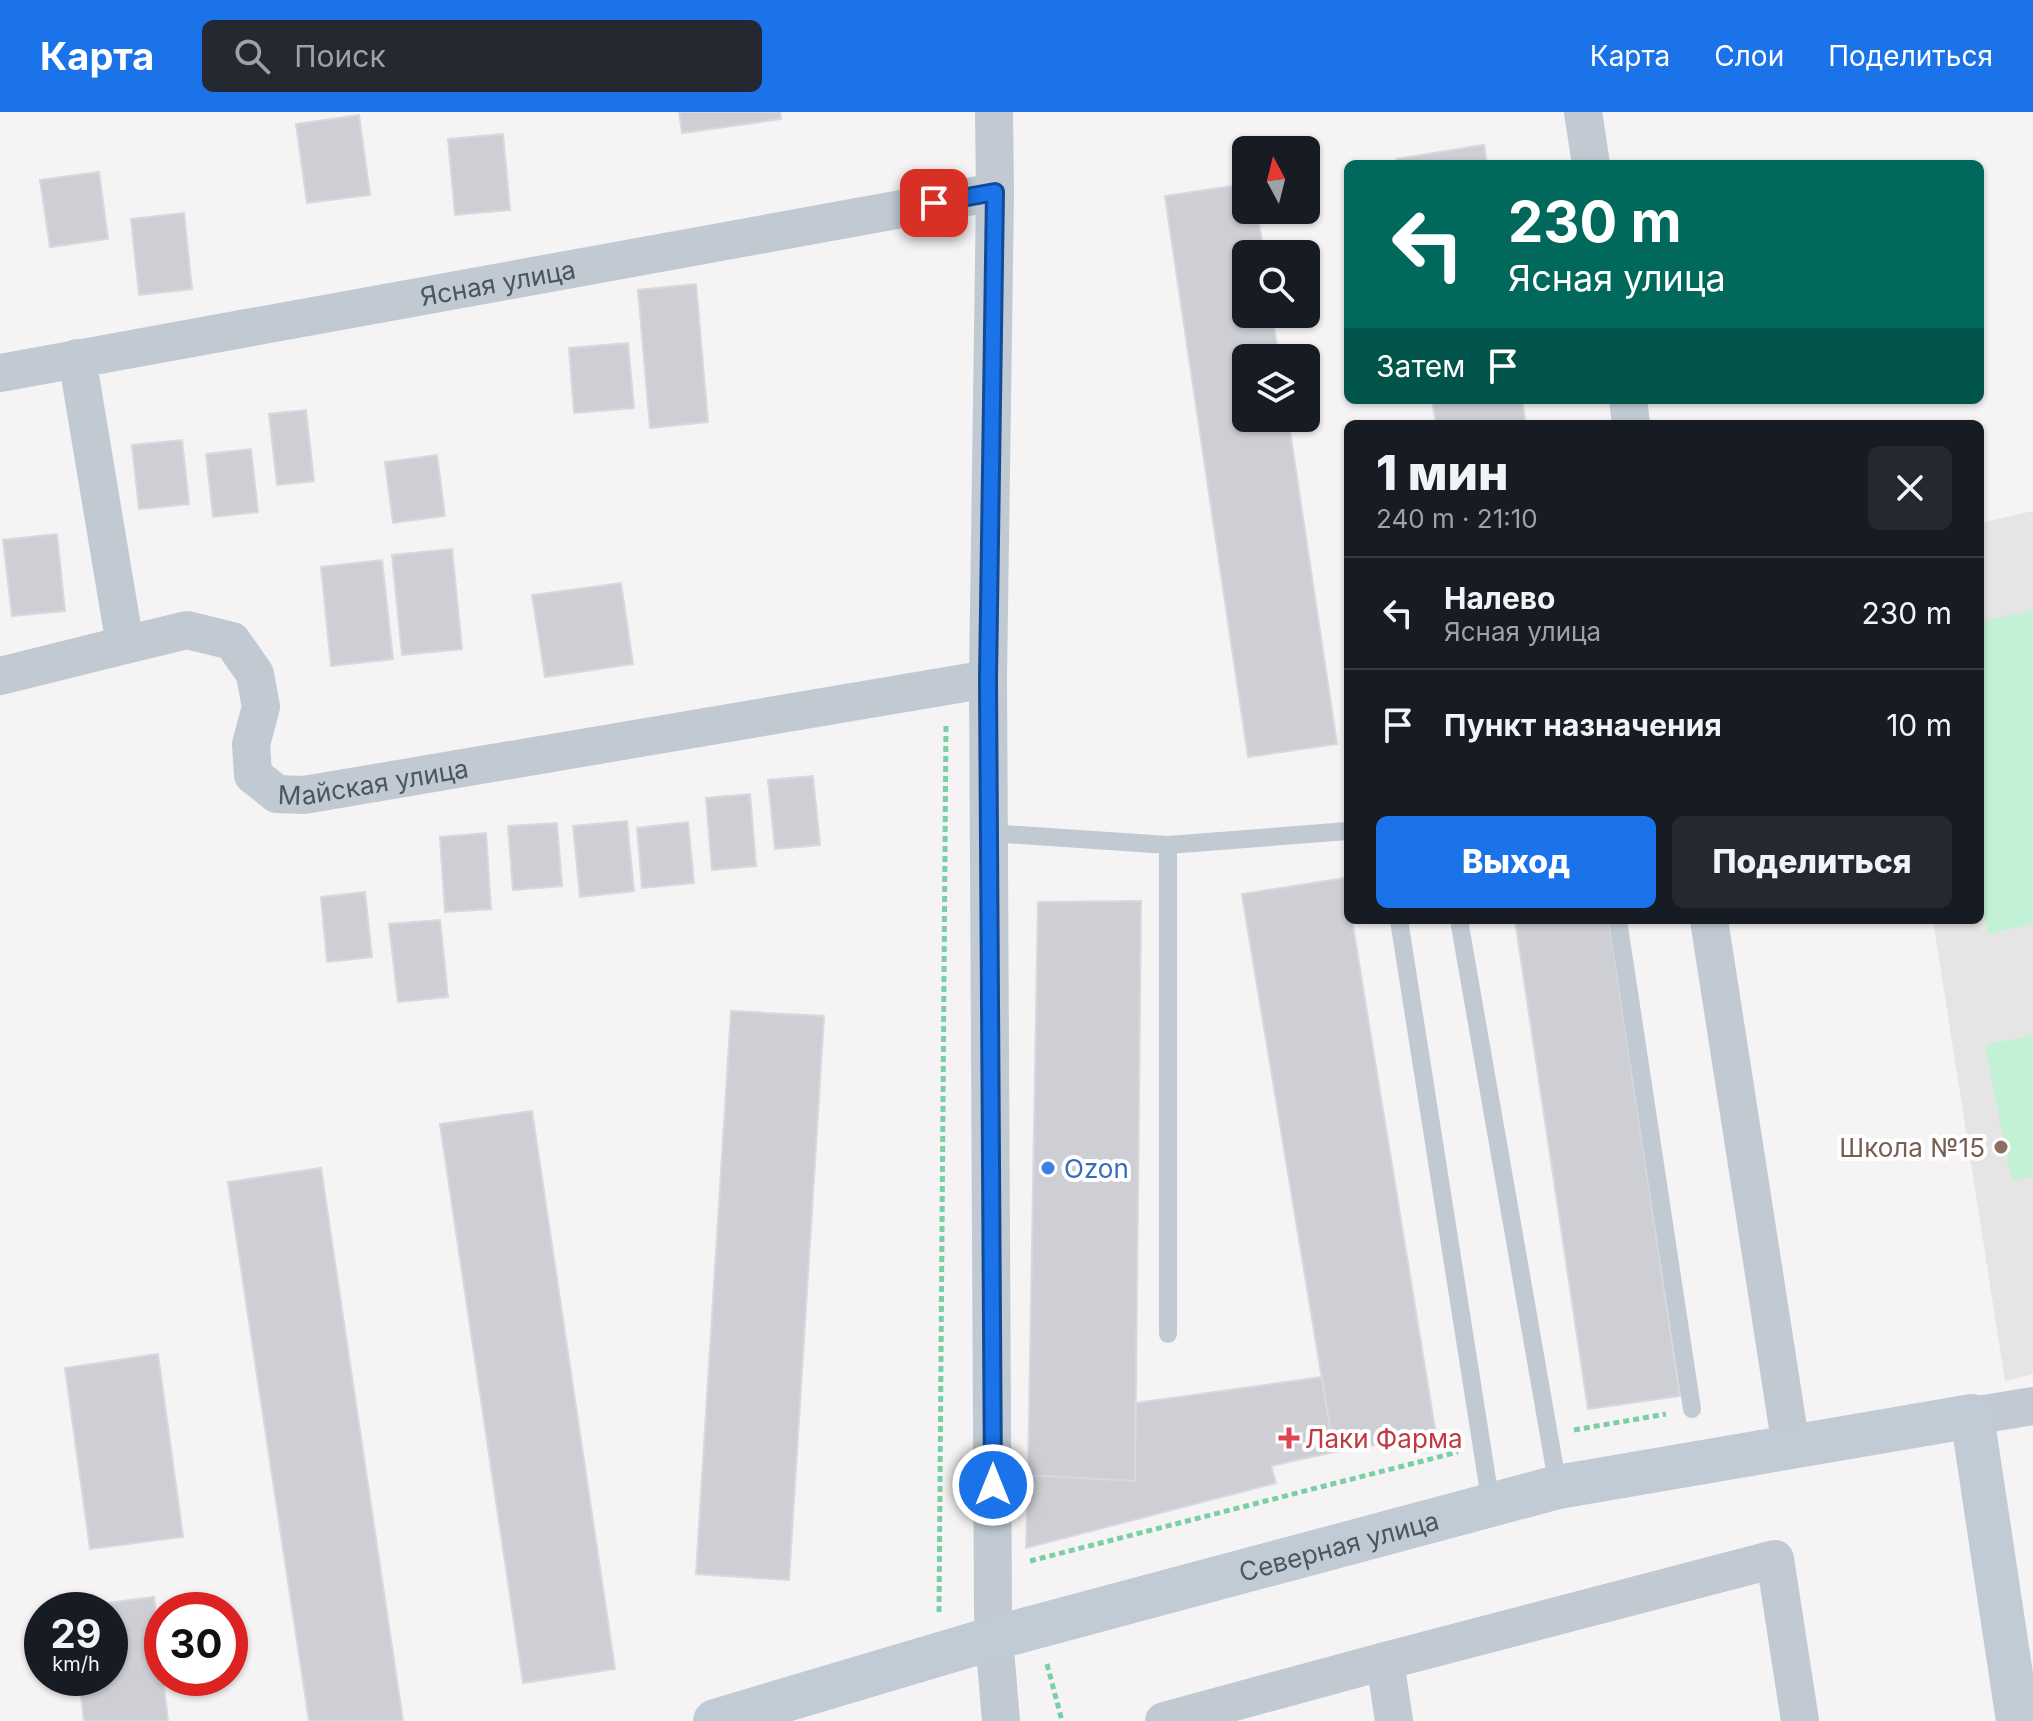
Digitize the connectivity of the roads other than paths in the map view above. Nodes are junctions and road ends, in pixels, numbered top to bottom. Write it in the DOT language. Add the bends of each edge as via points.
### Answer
graph roads {
  1 [pos="994,112"];
  2 [pos="1583,112"];
  3 [pos="1590,160"];
  4 [pos="995,192"];
  5 [pos="77,358"];
  6 [pos="0,373"];
  7 [pos="125,645"];
  8 [pos="0,676"];
  9 [pos="988,679"];
  10 [pos="1344,831"];
  11 [pos="989,833"];
  12 [pos="1168,845"];
  13 [pos="1400,924"];
  14 [pos="1460,924"];
  15 [pos="1619,924"];
  16 [pos="1710,924"];
  17 [pos="1168,1334"];
  18 [pos="2033,1406"];
  19 [pos="1692,1409"];
  20 [pos="1972,1416"];
  21 [pos="1791,1447"];
  22 [pos="1558,1487"];
  23 [pos="1491,1505"];
  24 [pos="994,1624"];
  25 [pos="1385,1661"];
  26 [pos="715,1721"];
  27 [pos="1001,1721"];
  28 [pos="1164,1721"];
  29 [pos="1394,1721"];
  30 [pos="1800,1721"];
  31 [pos="2018,1721"];
  1 -- 4 [label="street"];
  2 -- 3 [label="street"];
  4 -- 5 [label="street, Ясная улица"];
  4 -- 9 [label="street"];
  5 -- 6 [label="street, Ясная улица"];
  5 -- 7 [label="street"];
  7 -- 8 [label="street"];
  7 -- 9 [label="street, Майская улица" via="187,630 232,641 255,674 261,707 251,744 253,775 277,794 304,795"];
  9 -- 11 [label="street"];
  10 -- 12 [label="lane"];
  11 -- 12 [label="lane"];
  11 -- 24 [label="street"];
  12 -- 17 [label="lane"];
  13 -- 23 [label="lane"];
  14 -- 22 [label="lane"];
  15 -- 19 [label="lane"];
  16 -- 21 [label="street"];
  18 -- 20 [label="street"];
  20 -- 21 [label="street, Северная улица"];
  20 -- 31 [label="street"];
  21 -- 22 [label="street, Северная улица"];
  22 -- 23 [label="street, Северная улица"];
  23 -- 24 [label="street, Северная улица"];
  24 -- 26 [label="street, Северная улица"];
  24 -- 27 [label="street"];
  25 -- 28 [label="street"];
  25 -- 29 [label="street"];
  25 -- 30 [label="street" via="1775,1559"];
}
